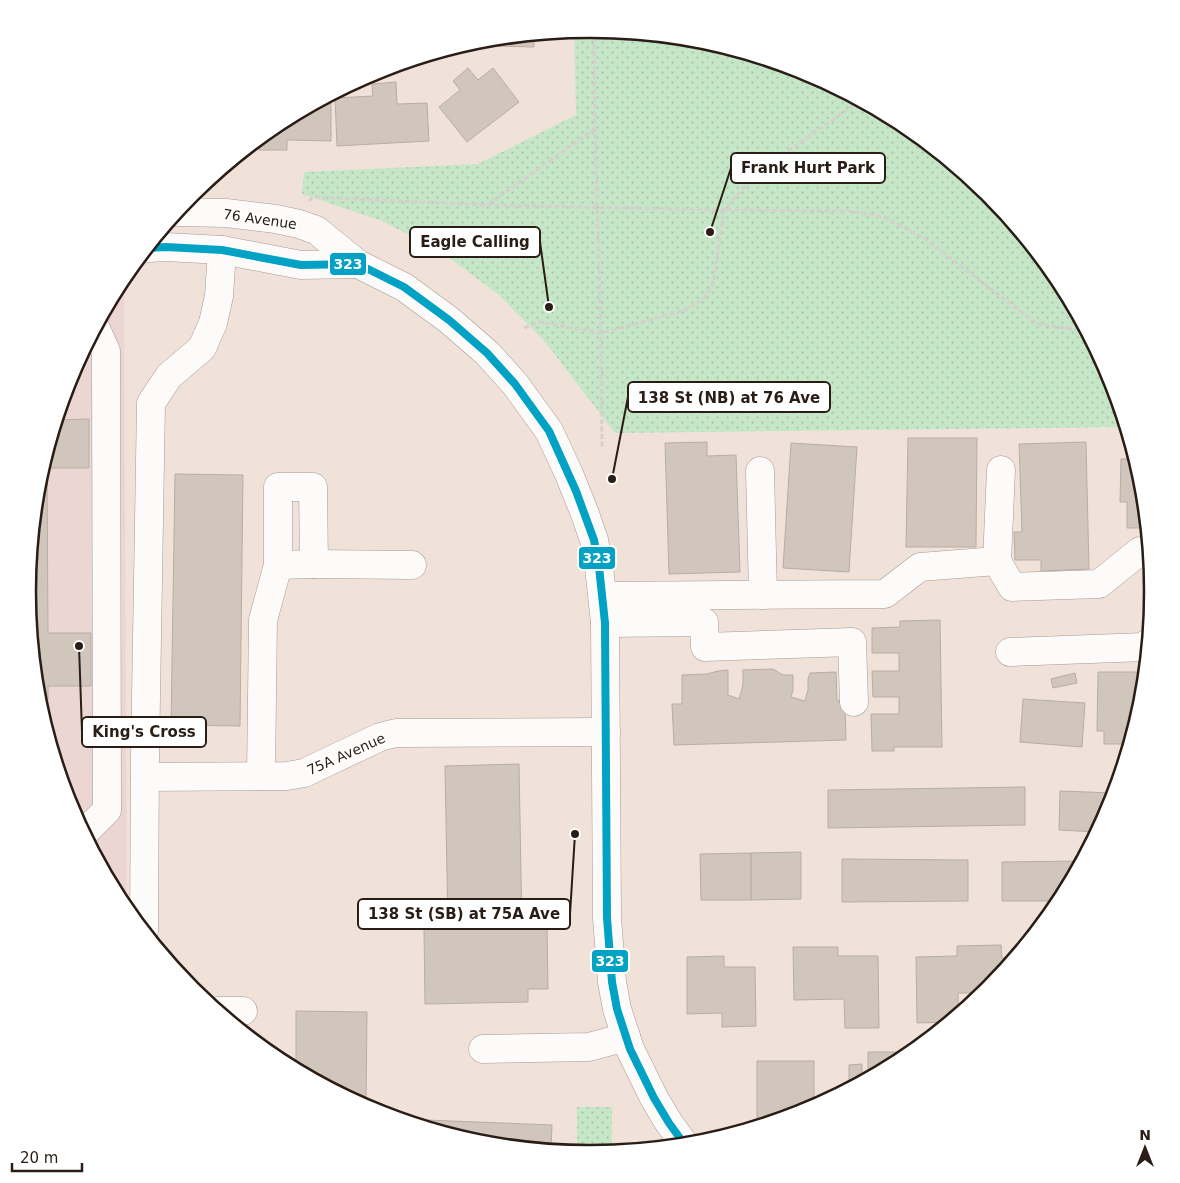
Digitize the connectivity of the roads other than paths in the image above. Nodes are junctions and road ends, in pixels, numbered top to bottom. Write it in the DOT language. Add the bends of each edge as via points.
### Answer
graph roads {
  1 [pos="187,212"];
  2 [pos="226,213"];
  3 [pos="170,231"];
  4 [pos="156,248"];
  5 [pos="222,250"];
  6 [pos="358,264"];
  7 [pos="99,336"];
  8 [pos="1001,470"];
  9 [pos="760,471"];
  10 [pos="1143,551"];
  11 [pos="997,561"];
  12 [pos="314,564"];
  13 [pos="278,565"];
  14 [pos="412,565"];
  15 [pos="763,595"];
  16 [pos="603,596"];
  17 [pos="605,623"];
  18 [pos="1141,647"];
  19 [pos="1010,652"];
  20 [pos="854,702"];
  21 [pos="606,732"];
  22 [pos="261,776"];
  23 [pos="145,777"];
  24 [pos="89,828"];
  25 [pos="144,919"];
  26 [pos="626,1037"];
  27 [pos="483,1049"];
  28 [pos="680,1138"];
  1 -- 2 [label="main road, 76 Avenue"];
  2 -- 3 [label="main road" via="202,229"];
  2 -- 6 [label="main road, 76 Avenue" via="276,219 316,230"];
  4 -- 5 [label="main road"];
  5 -- 6 [label="main road" via="301,265"];
  5 -- 23 [label="main road" via="219,296 213,323 202,348 169,376 151,403"];
  6 -- 16 [label="main road, 76 Avenue" via="404,287 449,320 487,353 515,384 549,431 576,491 594,540"];
  7 -- 24 [label="main road" via="106,351 107,810"];
  8 -- 11 [label="main road"];
  9 -- 15 [label="main road"];
  10 -- 11 [label="main road" via="1099,584 1012,587"];
  11 -- 15 [label="main road" via="920,567 885,594"];
  12 -- 13 [label="main road"];
  12 -- 13 [label="main road" via="312,486 278,486"];
  12 -- 14 [label="main road"];
  13 -- 22 [label="main road" via="263,620"];
  15 -- 16 [label="main road"];
  16 -- 17 [label="main road, 76 Avenue"];
  17 -- 20 [label="main road" via="704,622 705,647 852,642"];
  17 -- 21 [label="main road, 76 Avenue"];
  18 -- 19 [label="main road"];
  21 -- 22 [label="main road, 75A Avenue" via="396,733 380,736 304,773"];
  21 -- 26 [label="main road, 76 Avenue" via="609,954 617,1009"];
  22 -- 23 [label="main road, 75A Avenue"];
  23 -- 25 [label="main road"];
  26 -- 27 [label="main road" via="589,1047"];
  26 -- 28 [label="main road, 76 Avenue" via="654,1098"];
}
